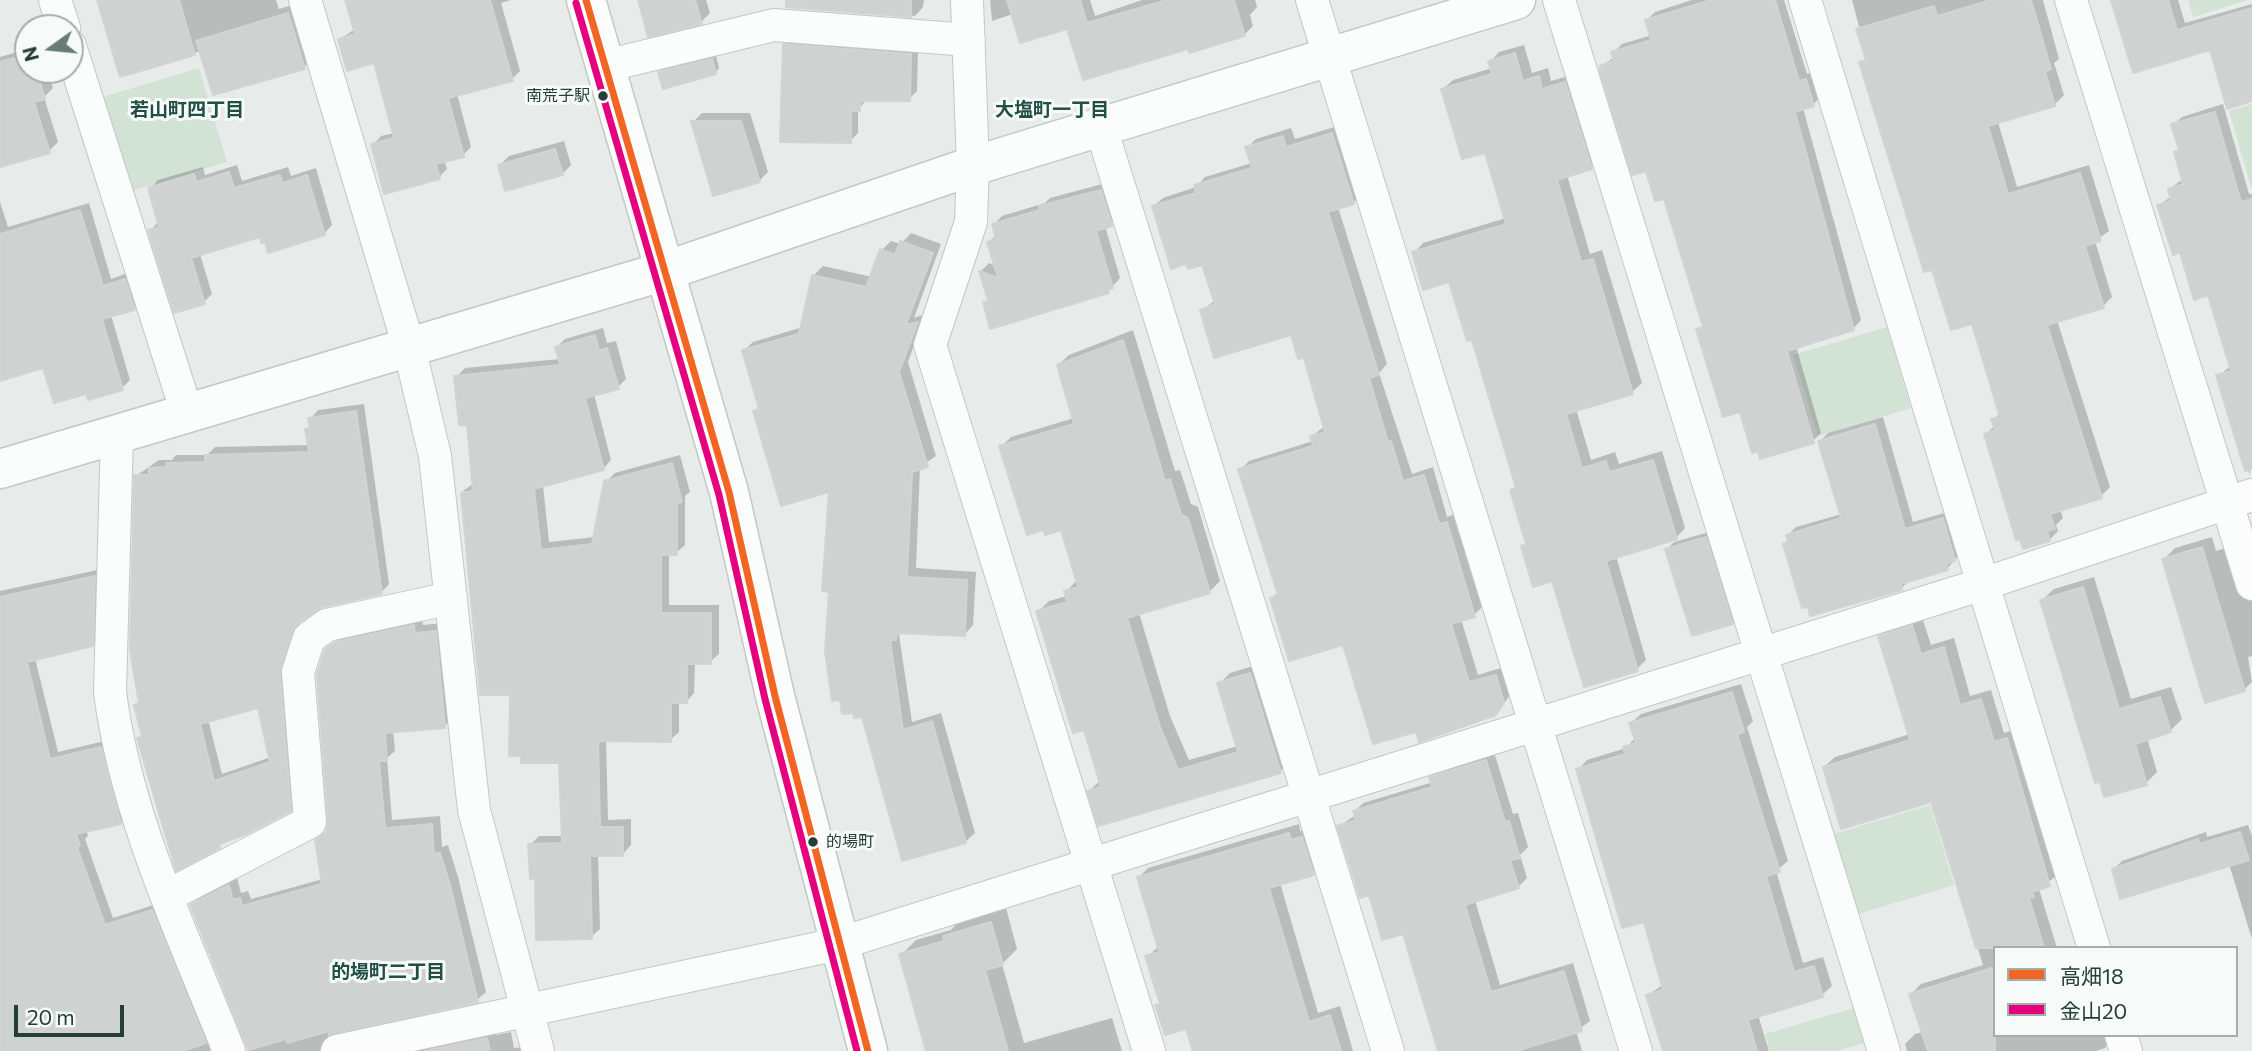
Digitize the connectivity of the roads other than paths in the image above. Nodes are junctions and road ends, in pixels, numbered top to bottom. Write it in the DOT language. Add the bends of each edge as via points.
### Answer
graph roads {
  1 [pos="305,0"];
  2 [pos="586,0"];
  3 [pos="967,0"];
  4 [pos="1312,0"];
  5 [pos="1516,0"];
  6 [pos="1559,0"];
  7 [pos="1805,0"];
  8 [pos="2071,0"];
  9 [pos="969,40"];
  10 [pos="1330,57"];
  11 [pos="605,66"];
  12 [pos="82,84"];
  13 [pos="1101,128"];
  14 [pos="973,166"];
  15 [pos="665,271"];
  16 [pos="409,347"];
  17 [pos="187,413"];
  18 [pos="117,434"];
  19 [pos="0,469"];
  20 [pos="2240,499"];
  21 [pos="1983,584"];
  22 [pos="2252,584"];
  23 [pos="451,598"];
  24 [pos="1762,654"];
  25 [pos="1536,724"];
  26 [pos="1309,796"];
  27 [pos="1092,864"];
  28 [pos="167,896"];
  29 [pos="838,944"];
  30 [pos="2093,946"];
  31 [pos="527,1011"];
  32 [pos="229,1051"];
  33 [pos="338,1051"];
  34 [pos="538,1051"];
  35 [pos="868,1051"];
  36 [pos="1149,1051"];
  37 [pos="1388,1051"];
  38 [pos="1636,1051"];
  39 [pos="1884,1051"];
  1 -- 16 [label="street"];
  2 -- 11 [label="street"];
  3 -- 9 [label="street"];
  4 -- 10 [label="street"];
  5 -- 10 [label="street"];
  6 -- 24 [label="street"];
  7 -- 21 [label="street"];
  8 -- 20 [label="street"];
  9 -- 11 [label="street" via="774,25"];
  9 -- 14 [label="street"];
  10 -- 13 [label="street"];
  10 -- 25 [label="street"];
  11 -- 15 [label="street"];
  12 -- 17 [label="street"];
  13 -- 14 [label="street"];
  13 -- 26 [label="street"];
  14 -- 15 [label="street"];
  14 -- 27 [label="street" via="971,222 930,345"];
  15 -- 16 [label="street"];
  15 -- 29 [label="street" via="729,492"];
  16 -- 17 [label="street"];
  16 -- 23 [label="street" via="435,456"];
  17 -- 18 [label="street"];
  18 -- 19 [label="street"];
  18 -- 28 [label="street" via="110,692 114,728 140,822"];
  20 -- 21 [label="street"];
  20 -- 22 [label="street"];
  21 -- 24 [label="street"];
  21 -- 30 [label="street"];
  23 -- 28 [label="street" via="327,625 309,638 298,672 310,822"];
  23 -- 31 [label="street" via="474,810"];
  24 -- 25 [label="street"];
  24 -- 39 [label="street"];
  25 -- 26 [label="street"];
  25 -- 38 [label="street"];
  26 -- 27 [label="street"];
  26 -- 37 [label="street"];
  27 -- 29 [label="street"];
  27 -- 36 [label="street"];
  28 -- 32 [label="street"];
  29 -- 31 [label="street"];
  29 -- 35 [label="street"];
  31 -- 33 [label="street"];
  31 -- 34 [label="street"];
}
